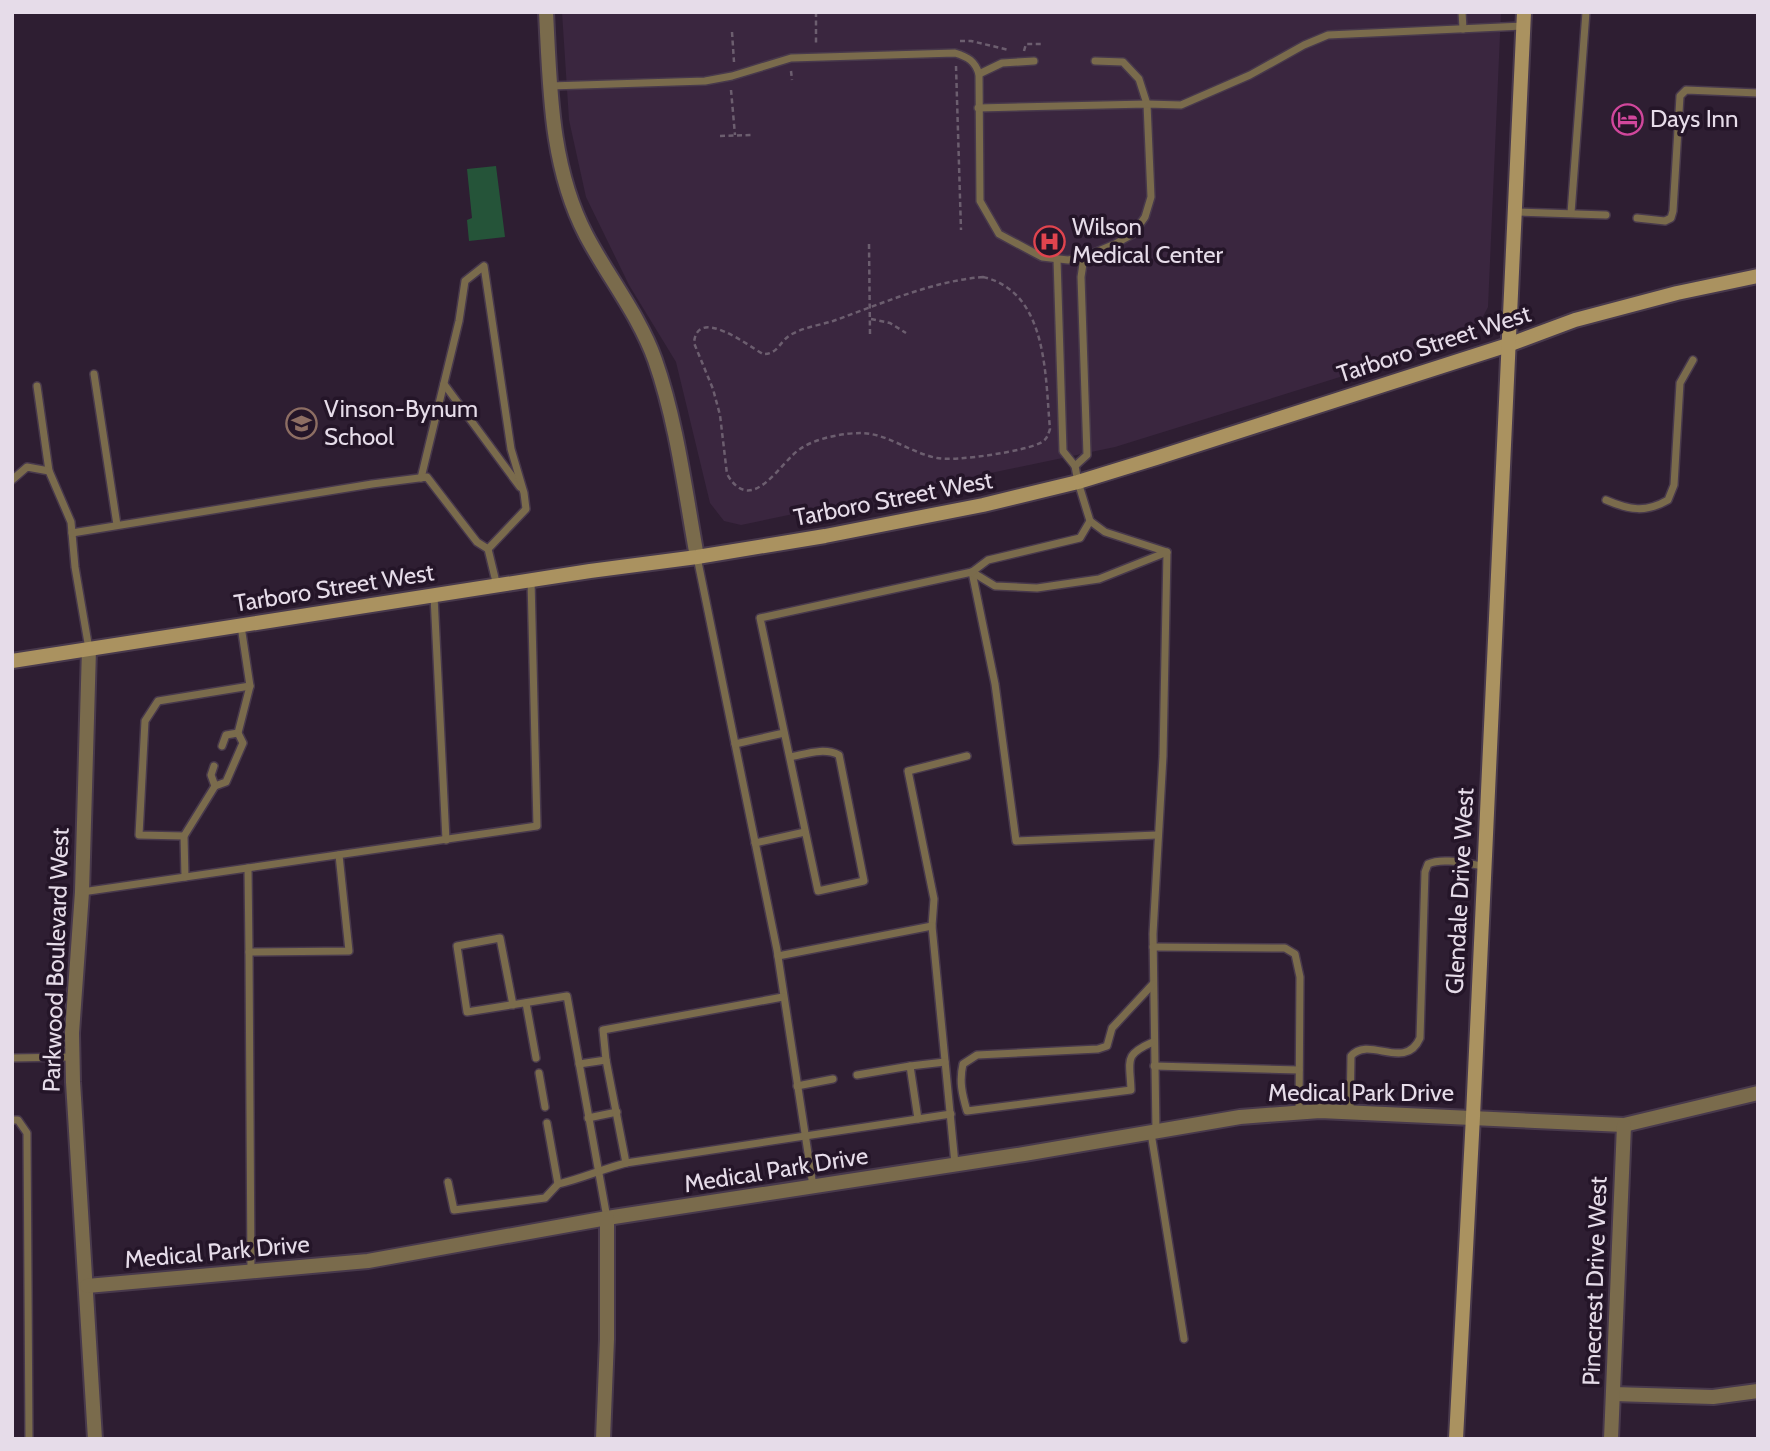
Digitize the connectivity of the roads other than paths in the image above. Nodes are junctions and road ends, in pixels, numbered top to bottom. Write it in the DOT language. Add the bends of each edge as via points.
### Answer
graph roads {
  1 [pos="546,12"];
  2 [pos="1462,12"];
  3 [pos="1586,12"];
  4 [pos="1523,19"];
  5 [pos="1463,29"];
  6 [pos="1034,61"];
  7 [pos="1095,61"];
  8 [pos="979,74"];
  9 [pos="550,86"];
  10 [pos="1758,93"];
  11 [pos="1147,104"];
  12 [pos="978,108"];
  13 [pos="1514,212"];
  14 [pos="1571,213"];
  15 [pos="1606,215"];
  16 [pos="1637,218"];
  17 [pos="1084,257"];
  18 [pos="1056,259"];
  19 [pos="1758,276"];
  20 [pos="1507,345"];
  21 [pos="1693,360"];
  22 [pos="94,374"];
  23 [pos="444,384"];
  24 [pos="37,386"];
  25 [pos="1075,466"];
  26 [pos="49,471"];
  27 [pos="421,478"];
  28 [pos="12,480"];
  29 [pos="1077,482"];
  30 [pos="524,493"];
  31 [pos="1606,500"];
  32 [pos="1090,521"];
  33 [pos="117,525"];
  34 [pos="72,533"];
  35 [pos="488,549"];
  36 [pos="1167,552"];
  37 [pos="697,557"];
  38 [pos="972,572"];
  39 [pos="531,580"];
  40 [pos="496,586"];
  41 [pos="434,595"];
  42 [pos="241,626"];
  43 [pos="89,649"];
  44 [pos="12,661"];
  45 [pos="250,686"];
  46 [pos="238,733"];
  47 [pos="784,733"];
  48 [pos="735,744"];
  49 [pos="222,746"];
  50 [pos="967,756"];
  51 [pos="789,757"];
  52 [pos="214,766"];
  53 [pos="215,786"];
  54 [pos="805,832"];
  55 [pos="1157,835"];
  56 [pos="184,836"];
  57 [pos="446,840"];
  58 [pos="755,843"];
  59 [pos="339,855"];
  60 [pos="1484,866"];
  61 [pos="248,868"];
  62 [pos="185,877"];
  63 [pos="82,892"];
  64 [pos="932,926"];
  65 [pos="1153,947"];
  66 [pos="248,952"];
  67 [pos="778,956"];
  68 [pos="1153,984"];
  69 [pos="783,996"];
  70 [pos="526,1003"];
  71 [pos="513,1005"];
  72 [pos="1153,1042"];
  73 [pos="73,1057"];
  74 [pos="12,1058"];
  75 [pos="536,1058"];
  76 [pos="606,1060"];
  77 [pos="945,1062"];
  78 [pos="579,1064"];
  79 [pos="910,1066"];
  80 [pos="1154,1066"];
  81 [pos="1298,1070"];
  82 [pos="539,1073"];
  83 [pos="857,1075"];
  84 [pos="833,1079"];
  85 [pos="797,1086"];
  86 [pos="1758,1093"];
  87 [pos="545,1107"];
  88 [pos="617,1112"];
  89 [pos="1299,1112"];
  90 [pos="1350,1112"];
  91 [pos="951,1114"];
  92 [pos="1473,1116"];
  93 [pos="588,1118"];
  94 [pos="918,1119"];
  95 [pos="12,1120"];
  96 [pos="547,1123"];
  97 [pos="1624,1125"];
  98 [pos="1153,1132"];
  99 [pos="805,1136"];
  100 [pos="626,1163"];
  101 [pos="956,1165"];
  102 [pos="597,1171"];
  103 [pos="448,1182"];
  104 [pos="558,1184"];
  105 [pos="813,1187"];
  106 [pos="607,1218"];
  107 [pos="251,1272"];
  108 [pos="87,1286"];
  109 [pos="1184,1339"];
  110 [pos="1758,1391"];
  111 [pos="1613,1394"];
  112 [pos="29,1439"];
  113 [pos="95,1439"];
  114 [pos="603,1439"];
  115 [pos="1456,1439"];
  116 [pos="1611,1439"];
  1 -- 9 [label="street"];
  2 -- 5 [label="lane"];
  3 -- 14 [label="lane"];
  4 -- 5 [label="lane"];
  4 -- 13 [label="main road, Glendale Drive West"];
  5 -- 11 [label="lane" via="1328,35 1181,105"];
  6 -- 8 [label="lane" via="1002,63"];
  7 -- 11 [label="lane" via="1124,62 1139,79"];
  8 -- 9 [label="lane" via="967,56 955,53 791,58 705,81"];
  8 -- 12 [label="lane"];
  9 -- 37 [label="street" via="557,154 585,234 654,357 666,396"];
  10 -- 16 [label="lane" via="1686,90 1680,96 1674,211 1665,221"];
  11 -- 12 [label="lane"];
  11 -- 17 [label="lane" via="1151,197 1145,217 1133,234"];
  12 -- 18 [label="lane" via="980,201 999,234 1042,257"];
  13 -- 14 [label="lane"];
  13 -- 20 [label="main road, Glendale Drive West"];
  14 -- 15 [label="lane"];
  17 -- 18 [label="lane"];
  17 -- 25 [label="lane" via="1087,455"];
  18 -- 25 [label="lane" via="1063,451"];
  19 -- 20 [label="main road, Tarboro Street West" via="1575,320"];
  20 -- 29 [label="main road, Tarboro Street West"];
  20 -- 60 [label="main road, Glendale Drive West"];
  21 -- 31 [label="lane" via="1679,383 1674,485 1668,500 1653,508 1625,508"];
  22 -- 33 [label="lane"];
  23 -- 27 [label="lane"];
  23 -- 30 [label="lane"];
  23 -- 30 [label="lane" via="465,281 484,265 511,449"];
  24 -- 26 [label="lane"];
  25 -- 29 [label="lane"];
  26 -- 28 [label="lane" via="27,467"];
  26 -- 34 [label="lane"];
  27 -- 33 [label="lane"];
  27 -- 35 [label="lane" via="428,477 477,542"];
  29 -- 32 [label="lane"];
  29 -- 37 [label="main road, Tarboro Street West" via="898,523"];
  30 -- 35 [label="lane" via="526,509"];
  32 -- 36 [label="lane" via="1105,532"];
  32 -- 38 [label="lane" via="1080,538 988,560"];
  33 -- 34 [label="lane"];
  34 -- 43 [label="lane"];
  35 -- 40 [label="lane"];
  36 -- 38 [label="lane" via="1099,579 1037,588 995,586"];
  36 -- 55 [label="lane"];
  37 -- 39 [label="main road, Tarboro Street West"];
  37 -- 48 [label="lane"];
  38 -- 47 [label="lane" via="760,618"];
  38 -- 55 [label="lane" via="995,684 1016,841"];
  39 -- 40 [label="main road, Tarboro Street West"];
  39 -- 57 [label="lane" via="537,826"];
  40 -- 41 [label="main road, Tarboro Street West"];
  41 -- 42 [label="main road, Tarboro Street West"];
  41 -- 57 [label="lane"];
  42 -- 43 [label="main road, Tarboro Street West"];
  42 -- 45 [label="lane"];
  43 -- 44 [label="main road, Tarboro Street West"];
  43 -- 63 [label="street, Parkwood Boulevard West"];
  45 -- 46 [label="lane"];
  45 -- 56 [label="lane" via="158,701 145,721 139,835"];
  46 -- 49 [label="lane" via="226,735"];
  46 -- 53 [label="lane" via="243,743 226,782"];
  47 -- 48 [label="lane"];
  47 -- 51 [label="lane"];
  48 -- 58 [label="lane"];
  50 -- 64 [label="lane" via="908,771 934,899"];
  51 -- 54 [label="lane"];
  51 -- 54 [label="lane" via="823,751 839,755 864,881 818,891"];
  52 -- 53 [label="lane"];
  53 -- 56 [label="lane"];
  54 -- 58 [label="lane"];
  55 -- 65 [label="lane"];
  56 -- 62 [label="lane"];
  57 -- 59 [label="lane"];
  58 -- 67 [label="lane"];
  59 -- 61 [label="lane"];
  59 -- 66 [label="lane" via="349,951"];
  60 -- 90 [label="lane" via="1444,861 1428,864 1420,1038 1408,1053 1363,1050 1351,1056"];
  60 -- 92 [label="main road, Glendale Drive West"];
  61 -- 62 [label="lane"];
  61 -- 66 [label="lane"];
  62 -- 63 [label="lane"];
  63 -- 73 [label="street, Parkwood Boulevard West"];
  64 -- 67 [label="lane"];
  64 -- 77 [label="lane"];
  65 -- 68 [label="lane"];
  65 -- 81 [label="lane" via="1285,948 1295,954 1300,976"];
  66 -- 107 [label="lane"];
  67 -- 69 [label="lane"];
  68 -- 72 [label="lane"];
  68 -- 72 [label="lane" via="1112,1028 1107,1046 977,1055 963,1064 959,1078 962,1096 967,1111 1131,1090 1130,1058 1134,1050"];
  69 -- 76 [label="lane" via="603,1030"];
  69 -- 85 [label="lane"];
  70 -- 71 [label="lane"];
  70 -- 75 [label="lane"];
  70 -- 78 [label="lane" via="567,996"];
  71 -- 71 [label="lane" via="467,1012 457,946 500,938"];
  72 -- 80 [label="lane"];
  73 -- 74 [label="lane"];
  73 -- 108 [label="street, Parkwood Boulevard West"];
  76 -- 78 [label="lane"];
  76 -- 88 [label="lane"];
  77 -- 79 [label="lane"];
  77 -- 91 [label="lane"];
  78 -- 93 [label="lane"];
  79 -- 83 [label="lane"];
  79 -- 94 [label="lane"];
  80 -- 81 [label="lane"];
  80 -- 98 [label="lane"];
  81 -- 89 [label="lane"];
  82 -- 87 [label="lane"];
  84 -- 85 [label="lane"];
  85 -- 99 [label="lane"];
  86 -- 97 [label="street, Medical Park Drive"];
  88 -- 93 [label="lane"];
  88 -- 100 [label="lane"];
  89 -- 90 [label="street, Medical Park Drive"];
  89 -- 98 [label="street, Medical Park Drive"];
  90 -- 92 [label="street, Medical Park Drive"];
  91 -- 94 [label="lane"];
  91 -- 101 [label="lane"];
  92 -- 97 [label="street, Medical Park Drive"];
  92 -- 115 [label="main road, Glendale Drive West"];
  93 -- 102 [label="lane"];
  94 -- 99 [label="lane"];
  95 -- 112 [label="lane" via="27,1133"];
  96 -- 104 [label="lane"];
  97 -- 111 [label="street, Pinecrest Drive West"];
  98 -- 101 [label="street, Medical Park Drive"];
  98 -- 109 [label="lane"];
  99 -- 100 [label="lane"];
  99 -- 105 [label="lane"];
  100 -- 102 [label="lane"];
  101 -- 105 [label="street, Medical Park Drive"];
  102 -- 104 [label="lane"];
  102 -- 106 [label="lane"];
  103 -- 104 [label="lane" via="454,1210 545,1198"];
  105 -- 106 [label="street, Medical Park Drive"];
  106 -- 107 [label="street, Medical Park Drive" via="368,1261"];
  106 -- 114 [label="street"];
  107 -- 108 [label="street, Medical Park Drive"];
  108 -- 113 [label="street, Parkwood Boulevard West"];
  110 -- 111 [label="street" via="1713,1397"];
  111 -- 116 [label="street, Pinecrest Drive West"];
}
